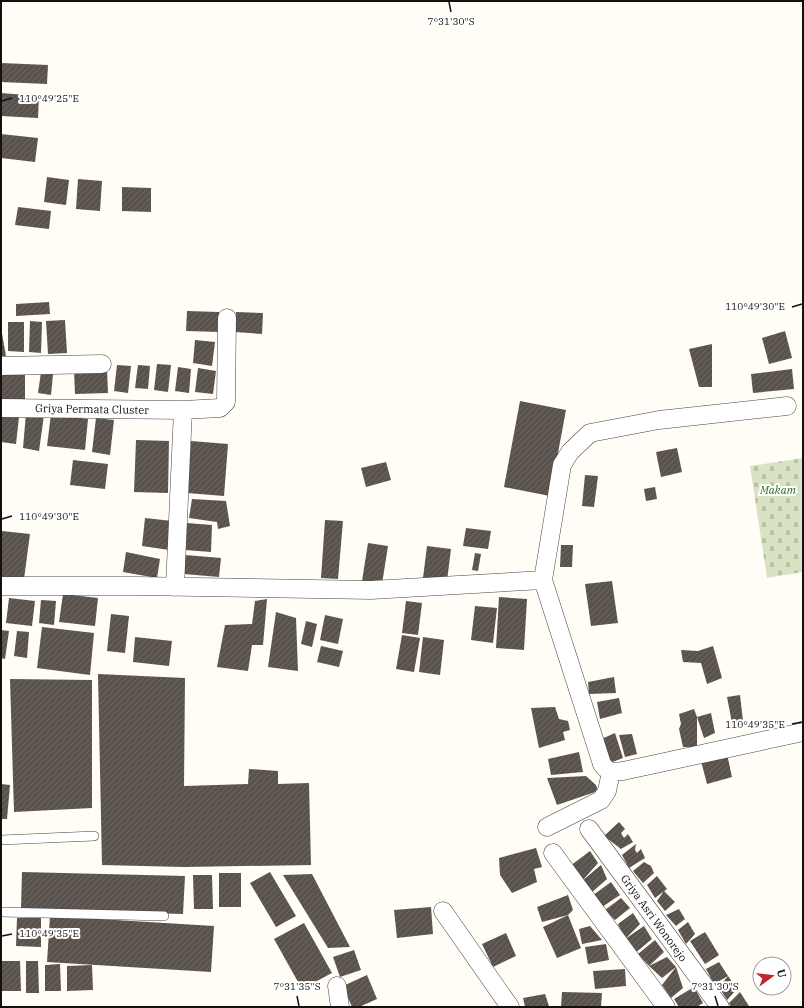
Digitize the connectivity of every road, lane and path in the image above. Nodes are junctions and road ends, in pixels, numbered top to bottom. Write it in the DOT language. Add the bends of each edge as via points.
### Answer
graph roads {
  1 [pos="227,318"];
  2 [pos="102,364"];
  3 [pos="1,366"];
  4 [pos="787,406"];
  5 [pos="1,408"];
  6 [pos="183,410"];
  7 [pos="543,580"];
  8 [pos="1,586"];
  9 [pos="175,587"];
  10 [pos="803,732"];
  11 [pos="611,772"];
  12 [pos="547,827"];
  13 [pos="589,829"];
  14 [pos="94,836"];
  15 [pos="1,840"];
  16 [pos="552,853"];
  17 [pos="443,911"];
  18 [pos="1,912"];
  19 [pos="164,916"];
  20 [pos="336,986"];
  21 [pos="340,1007"];
  22 [pos="510,1007"];
  23 [pos="666,1007"];
  24 [pos="720,1007"];
  1 -- 6 [label="street, Griya Permata Cluster" via="226,402 216,410"];
  2 -- 3 [label="street"];
  4 -- 7 [label="street" via="659,420 590,433 570,452 562,465"];
  5 -- 6 [label="street, Griya Permata Cluster"];
  6 -- 9 [label="street"];
  7 -- 9 [label="street" via="371,590"];
  7 -- 11 [label="street" via="602,764"];
  8 -- 9 [label="street"];
  10 -- 11 [label="street"];
  11 -- 12 [label="street" via="607,791 601,800"];
  13 -- 24 [label="street, Griya Asri Wonorejo"];
  14 -- 15 [label="lane"];
  16 -- 23 [label="street"];
  17 -- 22 [label="street"];
  18 -- 19 [label="lane"];
  20 -- 21 [label="street"];
}
